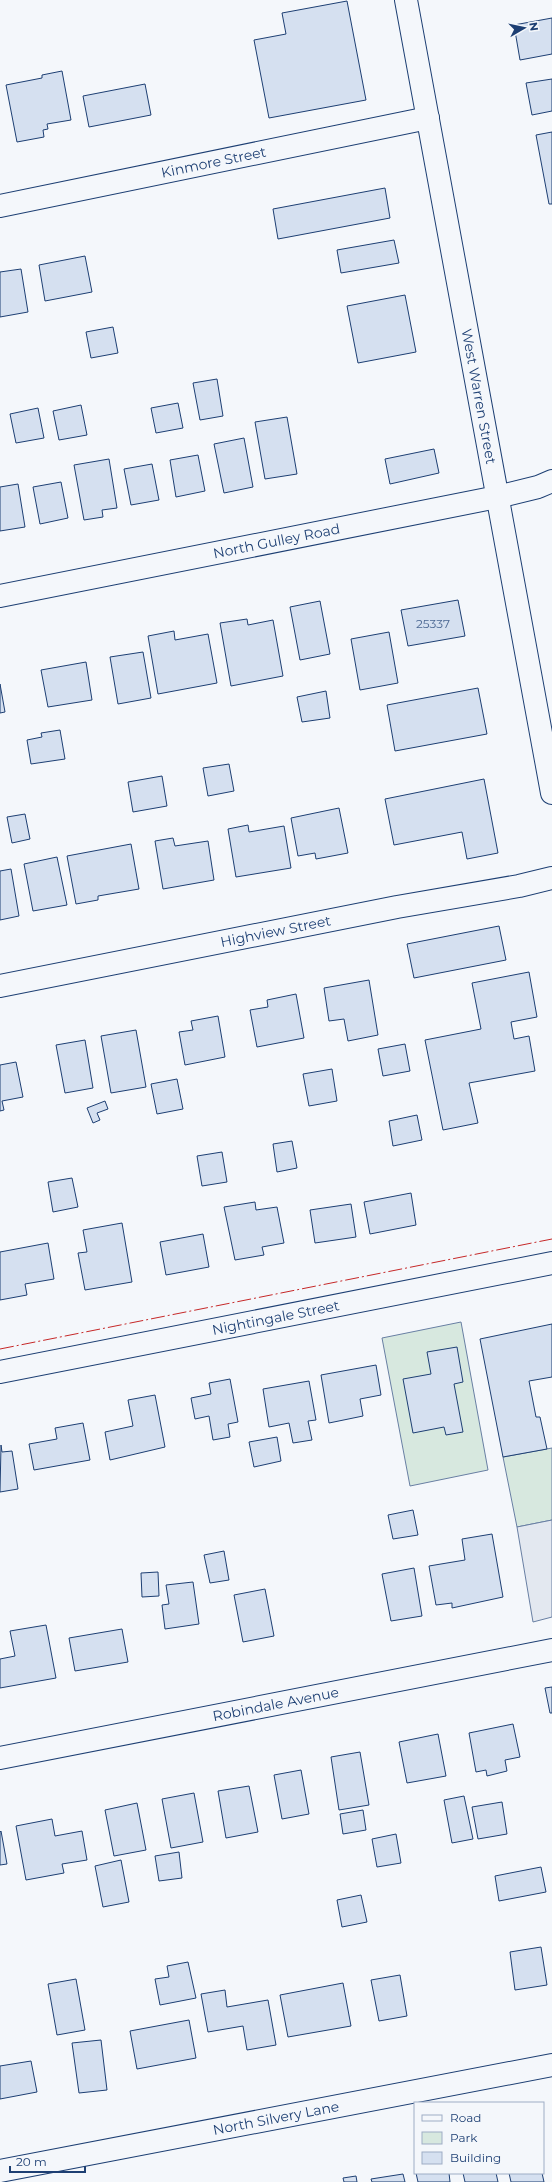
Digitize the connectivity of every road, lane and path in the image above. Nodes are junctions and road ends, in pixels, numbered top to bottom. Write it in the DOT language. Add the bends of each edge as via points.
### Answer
graph roads {
  1 [pos="406,0"];
  2 [pos="428,118"];
  3 [pos="0,206"];
  4 [pos="552,481"];
  5 [pos="498,497"];
  6 [pos="0,596"];
  7 [pos="552,792"];
  8 [pos="552,878"];
  9 [pos="0,986"];
  10 [pos="552,1263"];
  11 [pos="0,1372"];
  12 [pos="552,1650"];
  13 [pos="0,1758"];
  14 [pos="552,2065"];
  15 [pos="0,2171"];
  1 -- 2 [label="street, West Warren Street"];
  2 -- 3 [label="street, Kinmore Street"];
  2 -- 5 [label="street, West Warren Street"];
  4 -- 5 [label="street, North Gulley Road"];
  5 -- 6 [label="street, North Gulley Road"];
  5 -- 7 [label="street, West Warren Street"];
  8 -- 9 [label="street, Highview Street"];
  10 -- 11 [label="street, Nightingale Street"];
  12 -- 13 [label="street, Robindale Avenue"];
  14 -- 15 [label="street, North Silvery Lane"];
}
